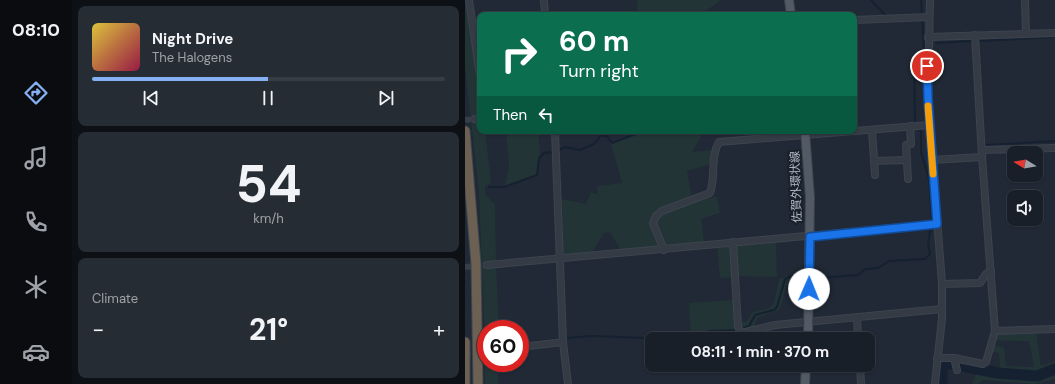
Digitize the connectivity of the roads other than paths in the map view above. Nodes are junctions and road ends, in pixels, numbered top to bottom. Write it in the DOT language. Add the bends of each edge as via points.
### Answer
graph roads {
  1 [pos="469,0"];
  2 [pos="544,0"];
  3 [pos="789,0"];
  4 [pos="930,0"];
  5 [pos="1025,0"];
  6 [pos="545,12"];
  7 [pos="791,12"];
  8 [pos="924,18"];
  9 [pos="857,20"];
  10 [pos="1026,33"];
  11 [pos="1055,33"];
  12 [pos="975,35"];
  13 [pos="928,37"];
  14 [pos="477,55"];
  15 [pos="930,125"];
  16 [pos="912,126"];
  17 [pos="872,130"];
  18 [pos="857,131"];
  19 [pos="465,132"];
  20 [pos="555,134"];
  21 [pos="795,134"];
  22 [pos="805,134"];
  23 [pos="1055,148"];
  24 [pos="982,154"];
  25 [pos="907,160"];
  26 [pos="932,160"];
  27 [pos="874,161"];
  28 [pos="875,175"];
  29 [pos="908,179"];
  30 [pos="937,224"];
  31 [pos="810,237"];
  32 [pos="733,242"];
  33 [pos="664,250"];
  34 [pos="561,258"];
  35 [pos="487,266"];
  36 [pos="991,271"];
  37 [pos="942,284"];
  38 [pos="942,309"];
  39 [pos="857,317"];
  40 [pos="808,322"];
  41 [pos="1055,329"];
  42 [pos="995,331"];
  43 [pos="808,332"];
  44 [pos="858,332"];
  45 [pos="465,342"];
  46 [pos="563,342"];
  47 [pos="529,346"];
  48 [pos="937,358"];
  49 [pos="954,358"];
  50 [pos="957,370"];
  51 [pos="806,372"];
  52 [pos="860,372"];
  53 [pos="465,384"];
  54 [pos="478,384"];
  55 [pos="568,384"];
  56 [pos="805,384"];
  57 [pos="861,384"];
  58 [pos="935,384"];
  1 -- 14 [label="street"];
  2 -- 6 [label="street"];
  3 -- 7 [label="main road"];
  4 -- 8 [label="street"];
  5 -- 10 [label="street"];
  8 -- 9 [label="street"];
  8 -- 13 [label="street"];
  10 -- 11 [label="street"];
  10 -- 12 [label="street"];
  12 -- 13 [label="street"];
  12 -- 24 [label="street"];
  13 -- 15 [label="street"];
  15 -- 16 [label="street"];
  15 -- 26 [label="street"];
  16 -- 17 [label="street"];
  16 -- 25 [label="street" via="911,144 906,145"];
  17 -- 18 [label="street"];
  17 -- 27 [label="street"];
  19 -- 54 [label="highway" via="476,264"];
  20 -- 34 [label="street"];
  21 -- 33 [label="street" via="719,142 714,150 714,182 710,193 662,211 656,216 653,223"];
  22 -- 31 [label="main road, 佐賀外環状線"];
  23 -- 24 [label="street"];
  24 -- 26 [label="street"];
  24 -- 36 [label="street"];
  25 -- 27 [label="street"];
  25 -- 29 [label="street"];
  26 -- 30 [label="street"];
  27 -- 28 [label="street"];
  30 -- 31 [label="street"];
  30 -- 37 [label="street"];
  31 -- 32 [label="street"];
  31 -- 40 [label="main road, 佐賀外環状線"];
  32 -- 33 [label="street"];
  32 -- 40 [label="street" via="739,330"];
  33 -- 34 [label="street"];
  34 -- 35 [label="street"];
  34 -- 46 [label="street"];
  36 -- 37 [label="street" via="980,283"];
  36 -- 42 [label="street"];
  37 -- 38 [label="street"];
  38 -- 39 [label="street"];
  38 -- 48 [label="street"];
  39 -- 40 [label="street"];
  39 -- 44 [label="street"];
  40 -- 43 [label="main road, 佐賀外環状線"];
  41 -- 42 [label="street"];
  42 -- 49 [label="street" via="986,362 983,364"];
  45 -- 53 [label="highway"];
  46 -- 47 [label="street"];
  46 -- 55 [label="street"];
  48 -- 49 [label="street"];
  48 -- 58 [label="street"];
  49 -- 50 [label="street"];
  51 -- 56 [label="main road"];
  52 -- 57 [label="street"];
}
